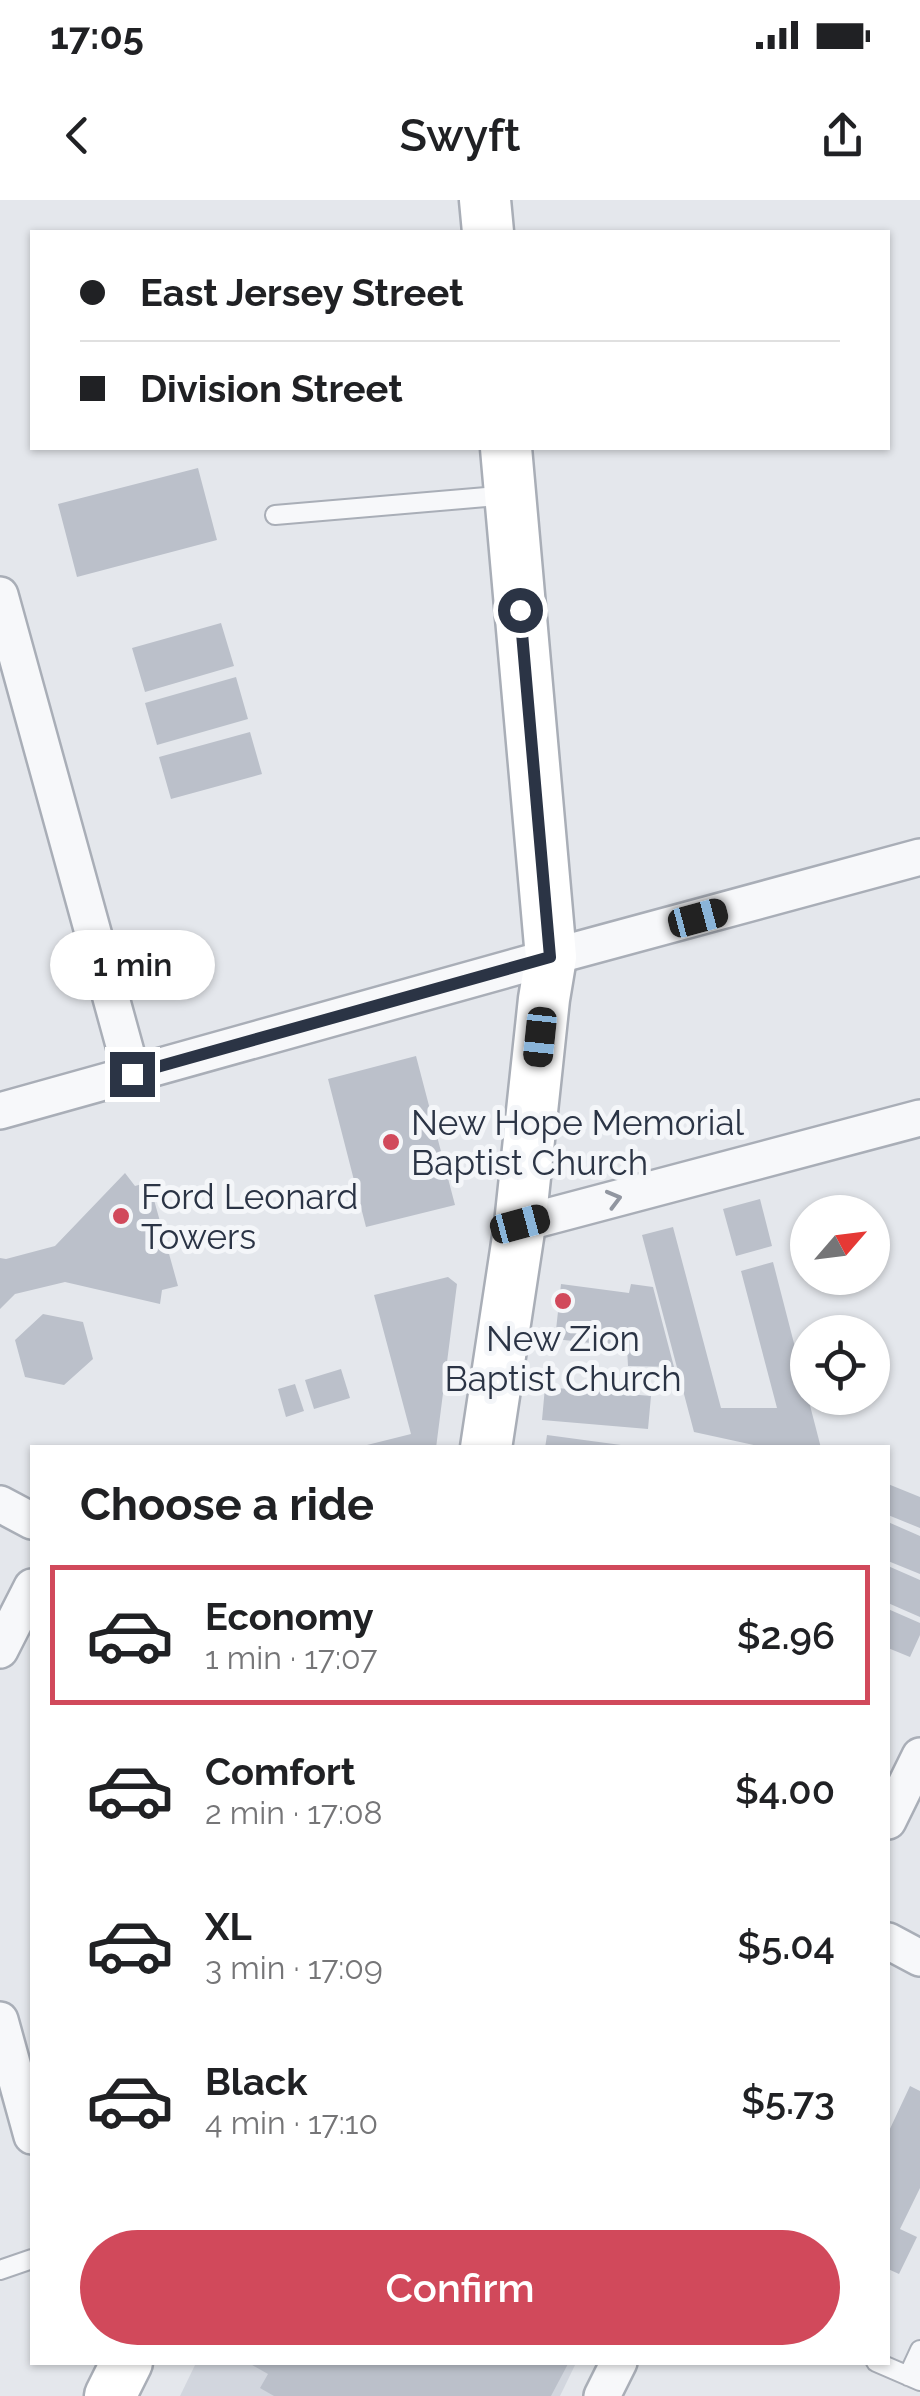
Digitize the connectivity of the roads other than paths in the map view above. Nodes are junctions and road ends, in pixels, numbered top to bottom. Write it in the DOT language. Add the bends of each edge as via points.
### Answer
graph roads {
  1 [pos="485,200"];
  2 [pos="488,230"];
  3 [pos="508,471"];
  4 [pos="274,515"];
  5 [pos="0,594"];
  6 [pos="920,858"];
  7 [pos="550,957"];
  8 [pos="132,1074"];
  9 [pos="0,1112"];
  10 [pos="920,1118"];
  11 [pos="520,1224"];
  12 [pos="486,1445"];
  13 [pos="0,1504"];
  14 [pos="30,1519"];
  15 [pos="30,1590"];
  16 [pos="0,1650"];
  17 [pos="920,1756"];
  18 [pos="890,1816"];
  19 [pos="890,1942"];
  20 [pos="920,1958"];
  21 [pos="0,2020"];
  22 [pos="30,2129"];
  23 [pos="30,2260"];
  24 [pos="0,2270"];
  25 [pos="920,2350"];
  26 [pos="97,2365"];
  27 [pos="126,2365"];
  28 [pos="618,2365"];
  29 [pos="883,2365"];
  30 [pos="914,2379"];
  31 [pos="108,2396"];
  32 [pos="602,2396"];
  1 -- 2 [label="street"];
  3 -- 4 [label="lane"];
  3 -- 7 [label="street"];
  5 -- 8 [label="street"];
  6 -- 7 [label="street"];
  7 -- 8 [label="street"];
  7 -- 11 [label="street"];
  8 -- 9 [label="street"];
  11 -- 10 [label="street, one-way"];
  11 -- 12 [label="street"];
  13 -- 14 [label="street"];
  15 -- 16 [label="street"];
  17 -- 18 [label="street"];
  19 -- 20 [label="street"];
  21 -- 22 [label="street"];
  23 -- 24 [label="lane"];
  25 -- 30 [label="lane"];
  26 -- 31 [label="street"];
  27 -- 31 [label="street"];
  28 -- 32 [label="street"];
  29 -- 30 [label="lane"];
}
